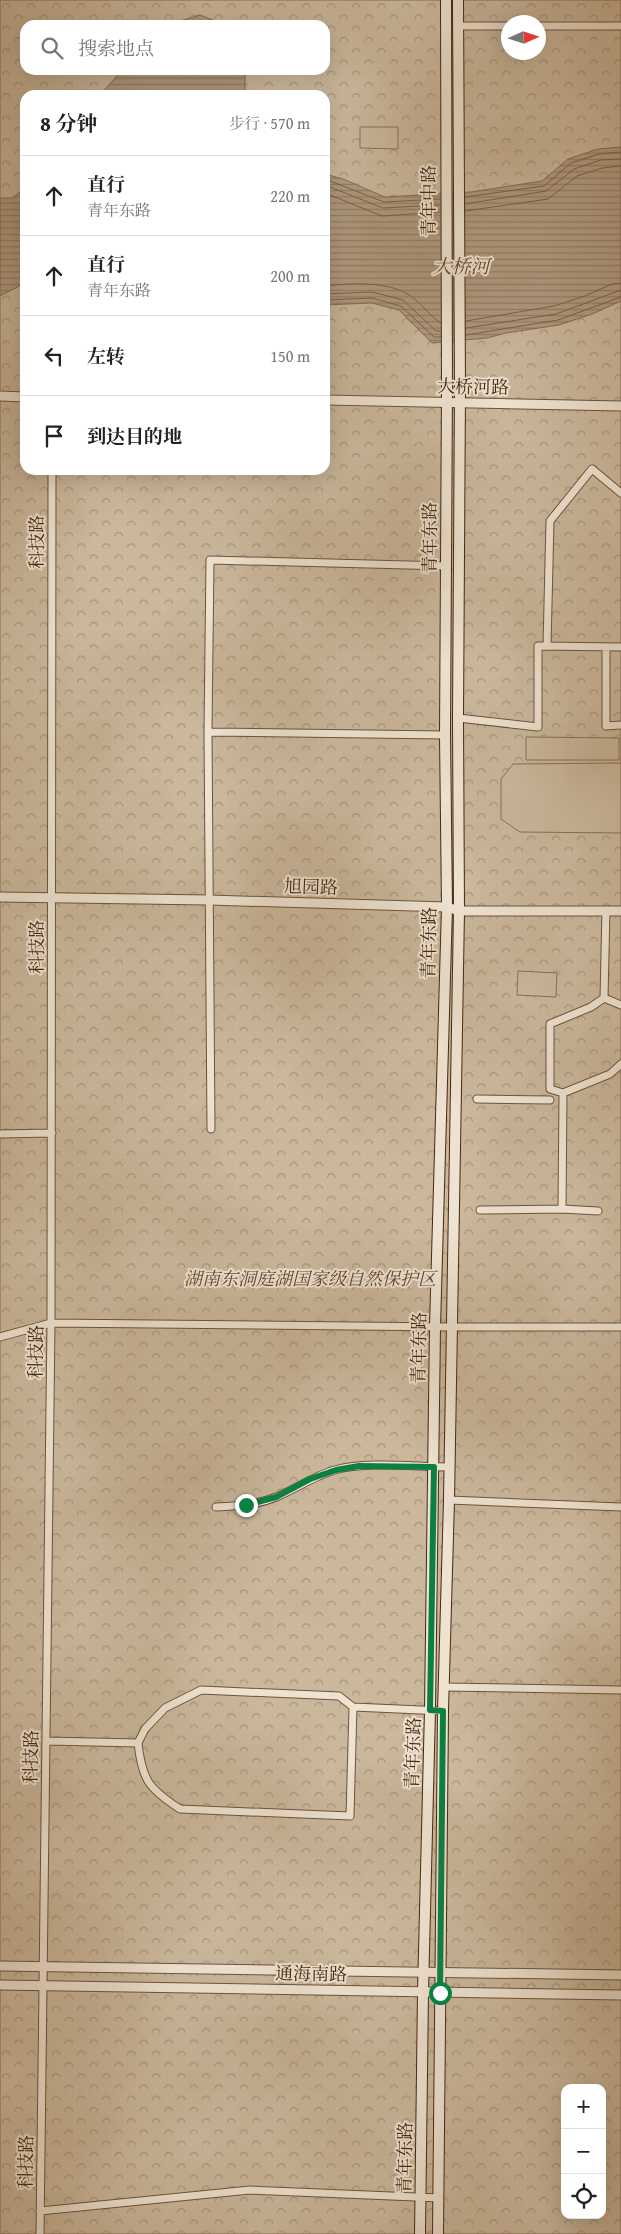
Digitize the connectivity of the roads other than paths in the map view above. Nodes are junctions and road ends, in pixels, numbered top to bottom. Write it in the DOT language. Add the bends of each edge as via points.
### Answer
graph roads {
  1 [pos="446,0"];
  2 [pos="458,0"];
  3 [pos="458,26"];
  4 [pos="501,26"];
  5 [pos="546,26"];
  6 [pos="621,26"];
  7 [pos="0,396"];
  8 [pos="20,397"];
  9 [pos="330,400"];
  10 [pos="447,403"];
  11 [pos="460,403"];
  12 [pos="621,406"];
  13 [pos="52,475"];
  14 [pos="621,493"];
  15 [pos="446,566"];
  16 [pos="547,646"];
  17 [pos="606,647"];
  18 [pos="621,647"];
  19 [pos="458,718"];
  20 [pos="621,725"];
  21 [pos="208,732"];
  22 [pos="445,735"];
  23 [pos="0,897"];
  24 [pos="52,897"];
  25 [pos="209,900"];
  26 [pos="447,907"];
  27 [pos="606,910"];
  28 [pos="459,911"];
  29 [pos="621,911"];
  30 [pos="604,998"];
  31 [pos="621,1005"];
  32 [pos="621,1064"];
  33 [pos="550,1089"];
  34 [pos="563,1097"];
  35 [pos="477,1099"];
  36 [pos="550,1100"];
  37 [pos="211,1129"];
  38 [pos="52,1133"];
  39 [pos="0,1134"];
  40 [pos="562,1209"];
  41 [pos="480,1210"];
  42 [pos="598,1211"];
  43 [pos="51,1323"];
  44 [pos="435,1326"];
  45 [pos="621,1327"];
  46 [pos="451,1328"];
  47 [pos="0,1337"];
  48 [pos="434,1467"];
  49 [pos="449,1467"];
  50 [pos="449,1500"];
  51 [pos="216,1507"];
  52 [pos="621,1507"];
  53 [pos="444,1687"];
  54 [pos="621,1690"];
  55 [pos="353,1707"];
  56 [pos="430,1710"];
  57 [pos="443,1711"];
  58 [pos="46,1740"];
  59 [pos="138,1744"];
  60 [pos="0,1966"];
  61 [pos="43,1967"];
  62 [pos="423,1973"];
  63 [pos="439,1973"];
  64 [pos="621,1975"];
  65 [pos="0,1985"];
  66 [pos="43,1986"];
  67 [pos="423,1992"];
  68 [pos="440,1993"];
  69 [pos="621,1995"];
  70 [pos="420,2196"];
  71 [pos="438,2198"];
  72 [pos="40,2211"];
  73 [pos="40,2234"];
  74 [pos="420,2234"];
  75 [pos="438,2234"];
  1 -- 10 [label="main road, 青年中路"];
  2 -- 3 [label="main road, 青年东路"];
  3 -- 4 [label="street"];
  3 -- 11 [label="main road, 青年东路"];
  5 -- 6 [label="street"];
  7 -- 8 [label="street"];
  9 -- 10 [label="street, 大桥河路"];
  10 -- 11 [label="street, 大桥河路"];
  10 -- 15 [label="main road, 青年东路"];
  11 -- 12 [label="street, 大桥河路"];
  11 -- 19 [label="main road, 青年东路"];
  13 -- 24 [label="street, 科技路"];
  14 -- 16 [label="street" via="592,469 550,521"];
  15 -- 21 [label="street" via="210,560"];
  15 -- 22 [label="main road, 青年东路"];
  16 -- 17 [label="street"];
  16 -- 19 [label="street" via="538,646 538,727"];
  17 -- 18 [label="street"];
  17 -- 20 [label="street" via="606,726"];
  19 -- 28 [label="main road, 青年东路"];
  21 -- 22 [label="street"];
  21 -- 25 [label="street"];
  22 -- 26 [label="main road, 青年东路"];
  23 -- 24 [label="street, 旭园路"];
  24 -- 25 [label="street, 旭园路"];
  24 -- 38 [label="street, 科技路"];
  25 -- 26 [label="street, 旭园路"];
  25 -- 37 [label="street"];
  26 -- 28 [label="street, 旭园路"];
  26 -- 44 [label="main road, 青年东路"];
  27 -- 28 [label="street, 旭园路"];
  27 -- 29 [label="street, 旭园路"];
  27 -- 30 [label="street"];
  28 -- 46 [label="main road, 青年东路"];
  30 -- 31 [label="street"];
  30 -- 33 [label="street" via="550,1024"];
  32 -- 34 [label="street" via="610,1074"];
  33 -- 34 [label="street"];
  33 -- 36 [label="street"];
  34 -- 36 [label="street"];
  34 -- 40 [label="street"];
  35 -- 36 [label="street"];
  38 -- 39 [label="street"];
  38 -- 43 [label="street, 科技路"];
  40 -- 41 [label="street"];
  40 -- 42 [label="street"];
  43 -- 44 [label="street"];
  43 -- 47 [label="street"];
  43 -- 58 [label="street, 科技路"];
  44 -- 46 [label="street"];
  44 -- 48 [label="main road, 青年东路"];
  45 -- 46 [label="street"];
  46 -- 49 [label="main road, 青年东路"];
  48 -- 49 [label="street"];
  48 -- 51 [label="street" via="359,1466 336,1470 276,1497 246,1505"];
  48 -- 56 [label="main road, 青年东路"];
  49 -- 50 [label="main road, 青年东路"];
  50 -- 52 [label="street"];
  50 -- 53 [label="main road, 青年东路"];
  53 -- 54 [label="street"];
  53 -- 57 [label="main road, 青年东路"];
  55 -- 56 [label="street"];
  55 -- 59 [label="street" via="339,1696 201,1690 165,1708 145,1729"];
  55 -- 59 [label="street" via="350,1816 180,1809 147,1782"];
  56 -- 57 [label="street"];
  56 -- 62 [label="main road, 青年东路"];
  57 -- 63 [label="main road, 青年东路"];
  58 -- 59 [label="street"];
  58 -- 61 [label="street, 科技路"];
  60 -- 61 [label="street, 通海南路"];
  61 -- 62 [label="street, 通海南路"];
  61 -- 66 [label="street, 科技路"];
  62 -- 63 [label="street, 通海南路"];
  62 -- 67 [label="main road, 青年东路"];
  63 -- 64 [label="street, 通海南路"];
  63 -- 68 [label="main road, 青年东路"];
  65 -- 66 [label="street, 通海南路"];
  66 -- 67 [label="street, 通海南路"];
  66 -- 72 [label="street, 科技路"];
  67 -- 68 [label="street, 通海南路"];
  67 -- 70 [label="main road, 青年东路"];
  68 -- 69 [label="street, 通海南路"];
  68 -- 71 [label="main road, 青年东路"];
  70 -- 71 [label="street"];
  70 -- 72 [label="street" via="250,2190"];
  70 -- 74 [label="main road, 青年东路"];
  71 -- 75 [label="main road, 青年东路"];
  72 -- 73 [label="street, 科技路"];
}
